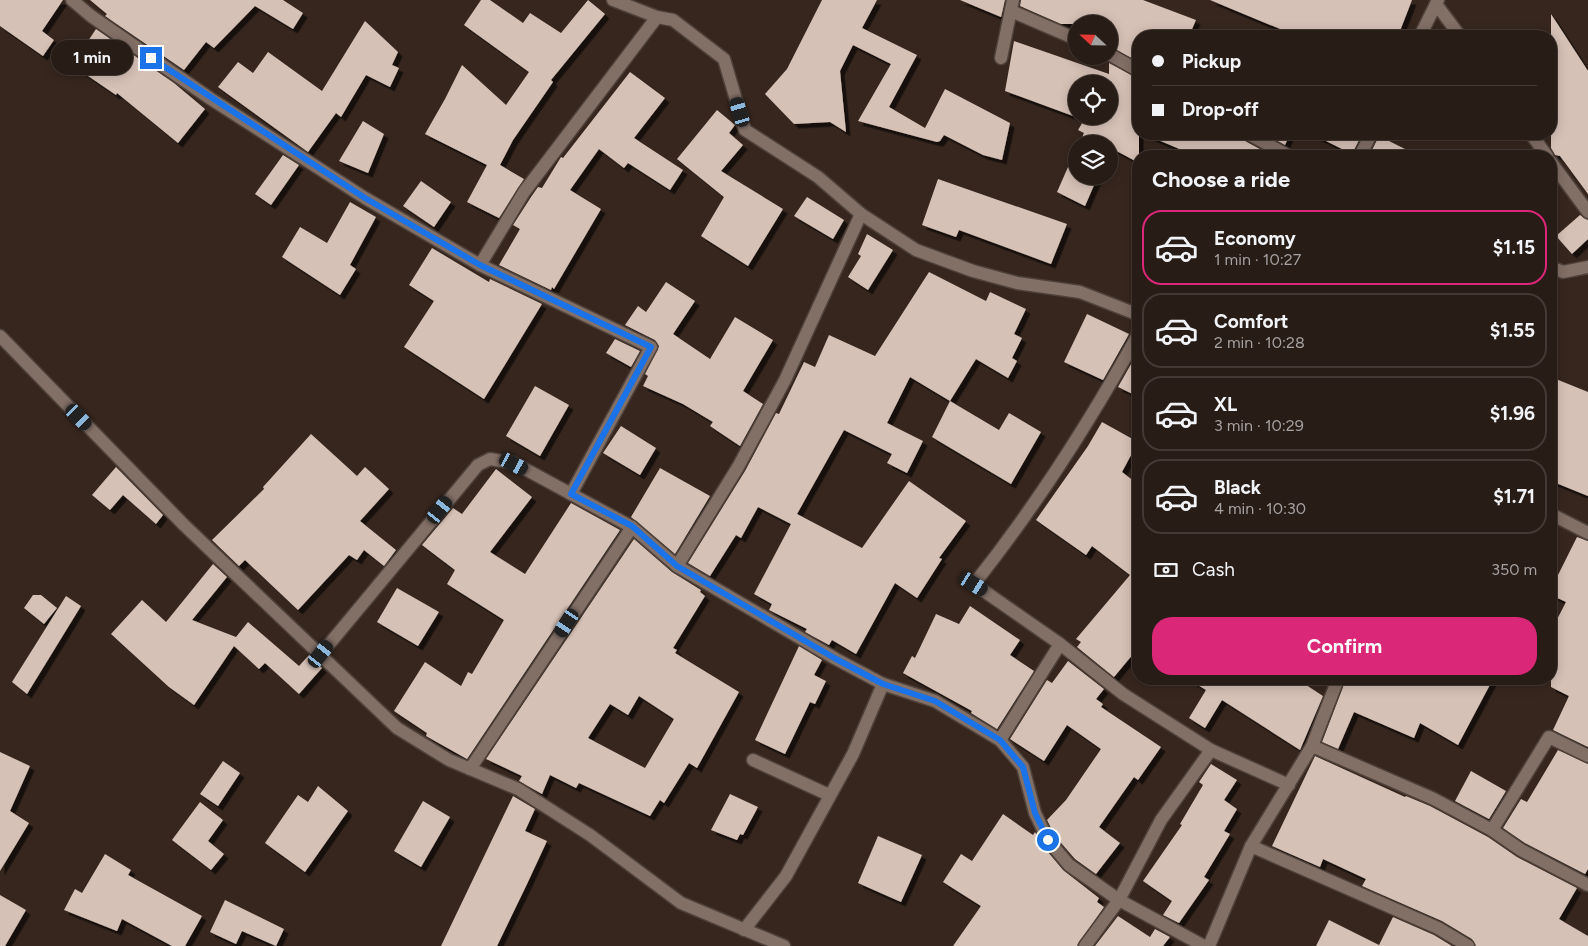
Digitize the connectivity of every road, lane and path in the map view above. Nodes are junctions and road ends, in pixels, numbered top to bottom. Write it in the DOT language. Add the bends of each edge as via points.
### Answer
graph roads {
  1 [pos="72,0"];
  2 [pos="613,0"];
  3 [pos="1437,2"];
  4 [pos="1012,6"];
  5 [pos="657,17"];
  6 [pos="1423,30"];
  7 [pos="1456,30"];
  8 [pos="1068,35"];
  9 [pos="1001,58"];
  10 [pos="1118,59"];
  11 [pos="1132,68"];
  12 [pos="1260,140"];
  13 [pos="1277,150"];
  14 [pos="1557,170"];
  15 [pos="1588,212"];
  16 [pos="861,214"];
  17 [pos="480,265"];
  18 [pos="1588,267"];
  19 [pos="1557,270"];
  20 [pos="1132,312"];
  21 [pos="0,336"];
  22 [pos="1132,346"];
  23 [pos="571,494"];
  24 [pos="1557,517"];
  25 [pos="632,526"];
  26 [pos="1588,533"];
  27 [pos="677,566"];
  28 [pos="1060,644"];
  29 [pos="321,654"];
  30 [pos="883,684"];
  31 [pos="1336,685"];
  32 [pos="1000,740"];
  33 [pos="1312,746"];
  34 [pos="1211,750"];
  35 [pos="1588,756"];
  36 [pos="753,760"];
  37 [pos="470,769"];
  38 [pos="1289,785"];
  39 [pos="829,795"];
  40 [pos="1492,830"];
  41 [pos="1252,846"];
  42 [pos="1588,885"];
  43 [pos="1119,900"];
  44 [pos="744,930"];
  45 [pos="784,946"];
  46 [pos="1085,946"];
  47 [pos="1204,946"];
  48 [pos="1209,946"];
  49 [pos="1468,946"];
  1 -- 17 [label="street" via="211,99 365,198"];
  2 -- 5 [label="street"];
  3 -- 6 [label="street"];
  3 -- 7 [label="street"];
  4 -- 8 [label="street"];
  4 -- 9 [label="street"];
  5 -- 16 [label="street" via="673,20 724,59 745,130 818,176"];
  5 -- 17 [label="street" via="524,192"];
  10 -- 11 [label="street"];
  12 -- 13 [label="street"];
  14 -- 15 [label="street"];
  16 -- 20 [label="street" via="916,250 973,271 1017,283 1080,292"];
  16 -- 27 [label="street" via="785,380 738,467"];
  17 -- 23 [label="street" via="651,347"];
  18 -- 19 [label="street" via="1563,272"];
  21 -- 29 [label="street" via="184,525"];
  22 -- 28 [label="street" via="1100,403 974,584"];
  23 -- 25 [label="street"];
  23 -- 29 [label="street" via="514,464 490,458 478,464"];
  24 -- 26 [label="street"];
  25 -- 27 [label="street"];
  25 -- 37 [label="street"];
  27 -- 30 [label="street"];
  28 -- 32 [label="street"];
  28 -- 34 [label="street" via="1123,694"];
  29 -- 37 [label="street" via="397,728"];
  30 -- 32 [label="street" via="935,701"];
  30 -- 39 [label="street" via="853,754"];
  31 -- 33 [label="street"];
  32 -- 43 [label="street" via="1023,767 1035,813 1048,840 1069,865"];
  33 -- 38 [label="street"];
  33 -- 40 [label="street" via="1434,798"];
  34 -- 38 [label="street"];
  34 -- 43 [label="street" via="1160,820"];
  35 -- 40 [label="street" via="1549,737"];
  36 -- 39 [label="street"];
  37 -- 44 [label="street" via="518,789 590,835 681,903"];
  38 -- 41 [label="street"];
  39 -- 44 [label="street" via="786,876"];
  40 -- 42 [label="street" via="1521,850"];
  41 -- 48 [label="street"];
  41 -- 49 [label="street" via="1438,928"];
  43 -- 46 [label="street"];
  43 -- 47 [label="street"];
  44 -- 45 [label="street"];
}
